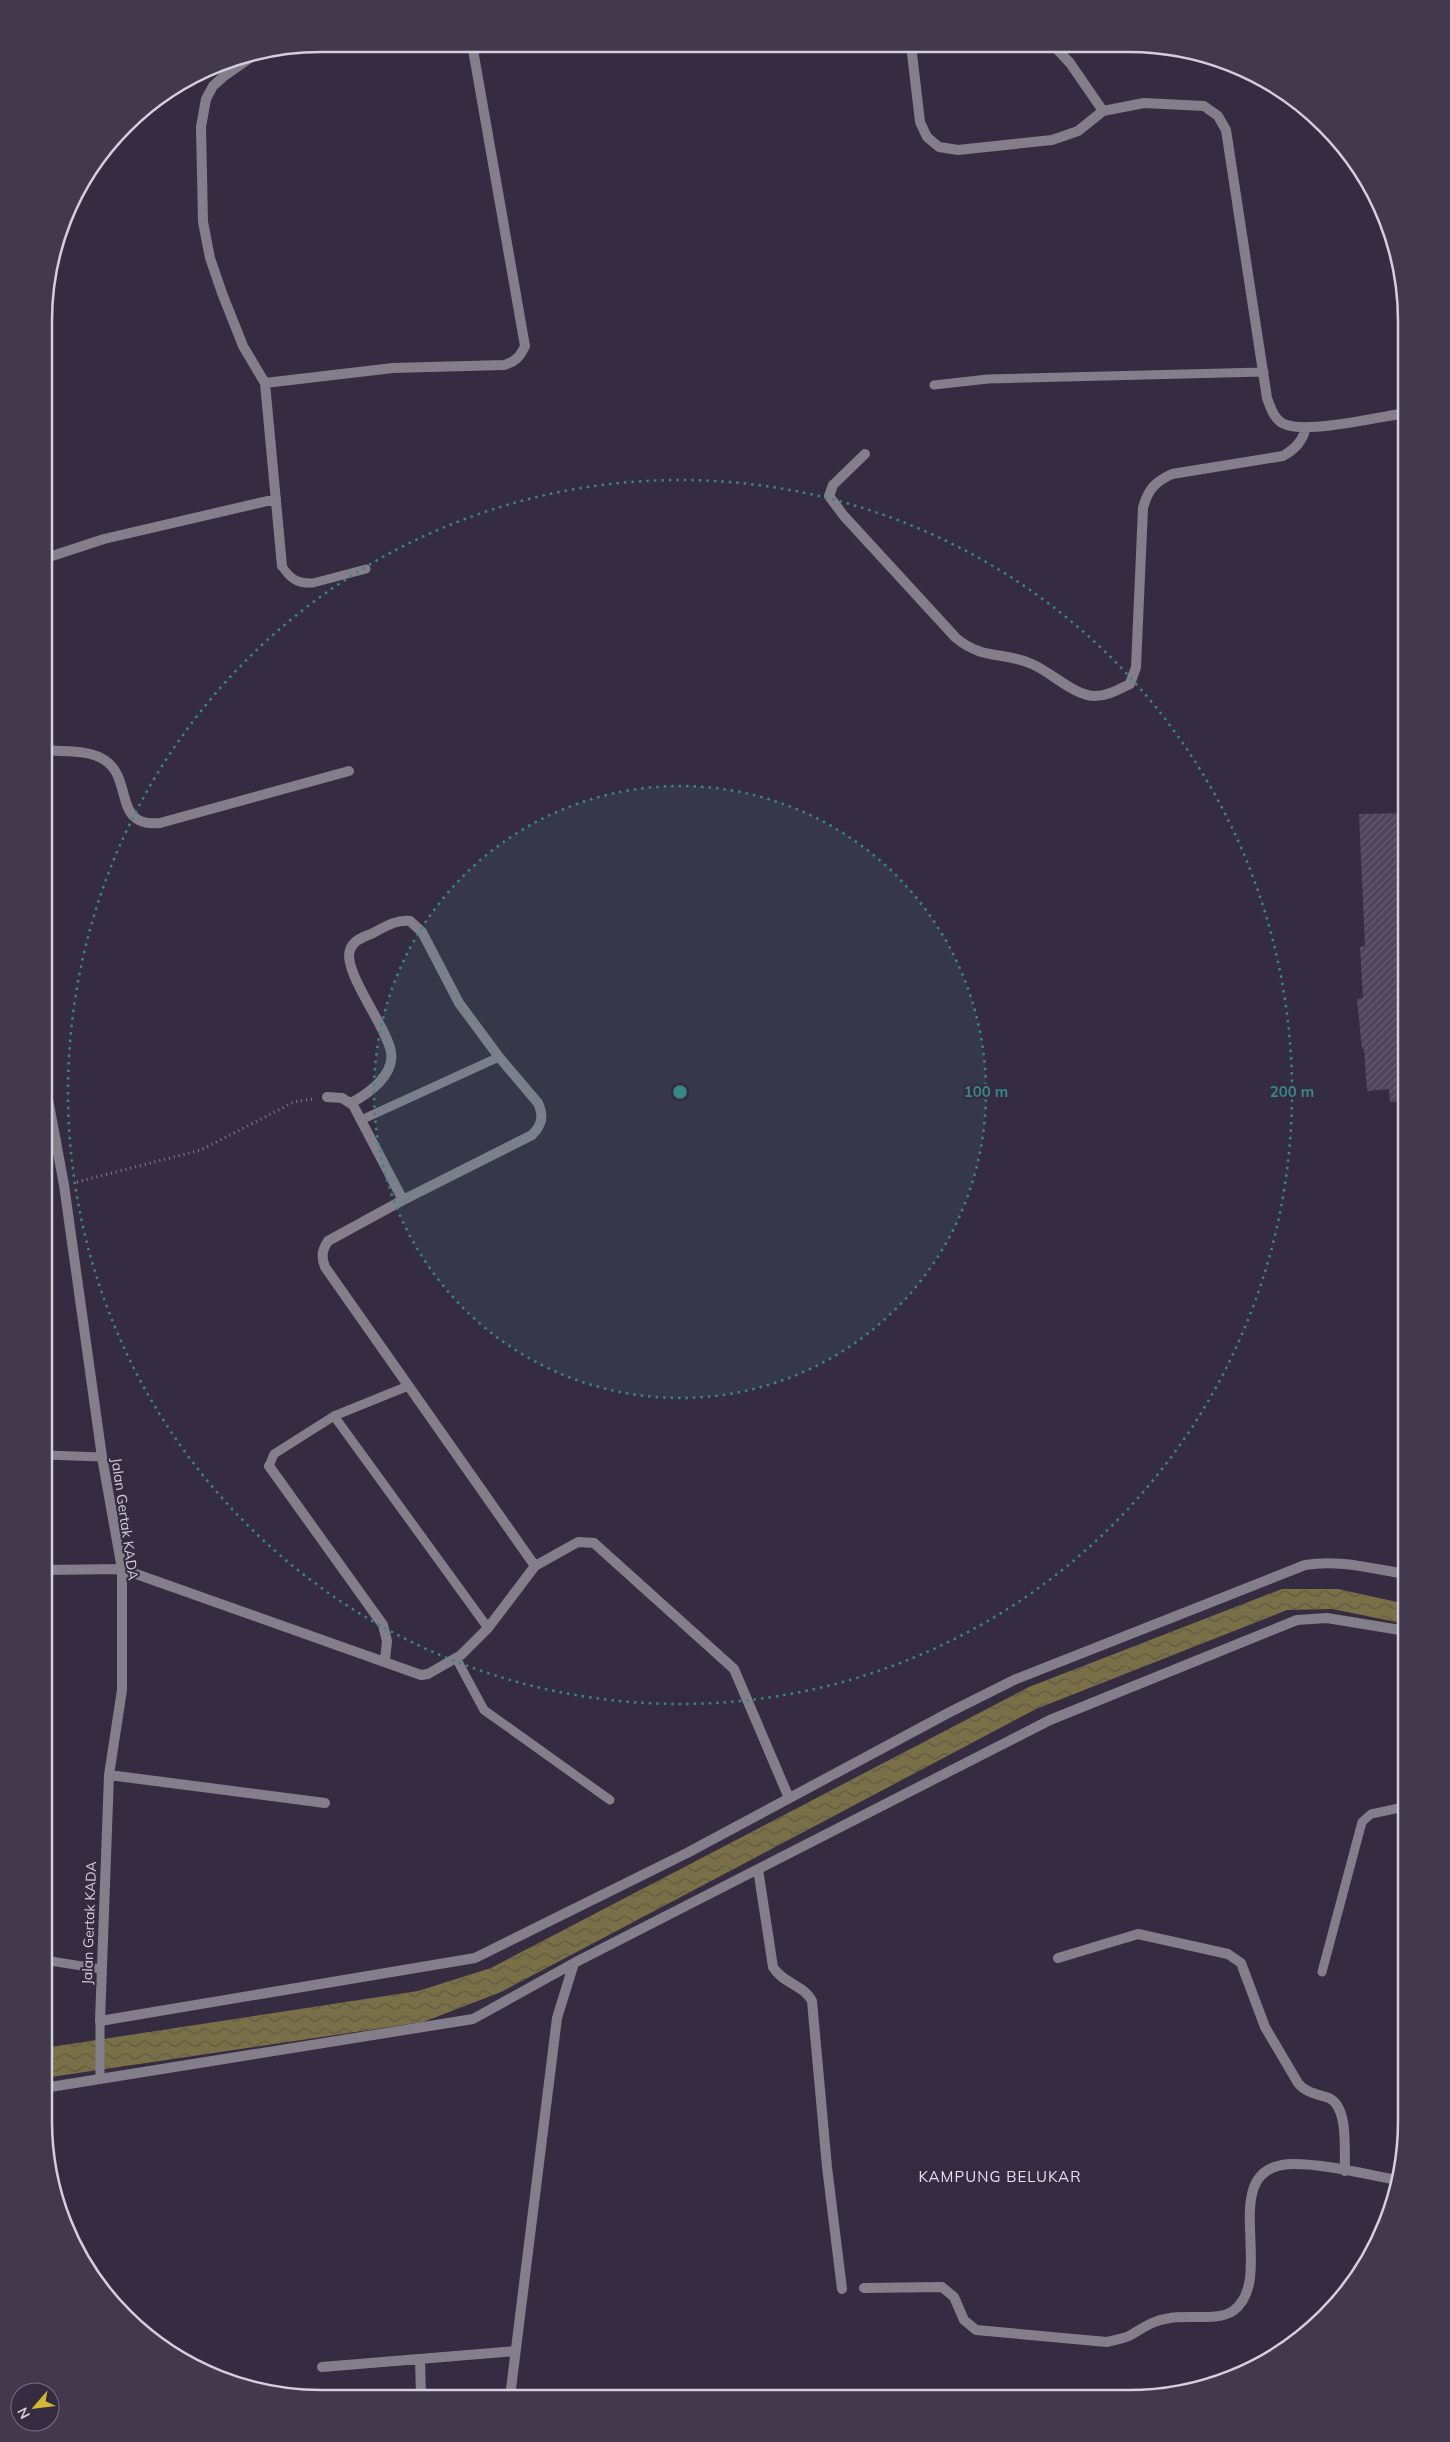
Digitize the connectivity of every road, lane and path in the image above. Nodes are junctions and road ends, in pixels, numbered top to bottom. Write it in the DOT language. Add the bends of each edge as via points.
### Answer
graph roads {
  1 [pos="474,53"];
  2 [pos="912,53"];
  3 [pos="1061,53"];
  4 [pos="239,66"];
  5 [pos="1103,111"];
  6 [pos="1264,372"];
  7 [pos="265,383"];
  8 [pos="934,385"];
  9 [pos="1398,414"];
  10 [pos="1306,428"];
  11 [pos="865,454"];
  12 [pos="276,499"];
  13 [pos="53,556"];
  14 [pos="282,566"];
  15 [pos="366,569"];
  16 [pos="53,751"];
  17 [pos="349,770"];
  18 [pos="499,1057"];
  19 [pos="328,1097"];
  20 [pos="351,1103"];
  21 [pos="361,1120"];
  22 [pos="53,1124"];
  23 [pos="53,1140"];
  24 [pos="56,1140"];
  25 [pos="64,1186"];
  26 [pos="403,1200"];
  27 [pos="408,1386"];
  28 [pos="334,1416"];
  29 [pos="53,1455"];
  30 [pos="102,1457"];
  31 [pos="269,1466"];
  32 [pos="535,1566"];
  33 [pos="122,1569"];
  34 [pos="53,1570"];
  35 [pos="1398,1573"];
  36 [pos="488,1628"];
  37 [pos="1398,1630"];
  38 [pos="456,1658"];
  39 [pos="385,1660"];
  40 [pos="109,1775"];
  41 [pos="789,1798"];
  42 [pos="610,1800"];
  43 [pos="324,1803"];
  44 [pos="1398,1809"];
  45 [pos="758,1869"];
  46 [pos="1058,1958"];
  47 [pos="53,1961"];
  48 [pos="574,1963"];
  49 [pos="101,1969"];
  50 [pos="1322,1972"];
  51 [pos="100,2021"];
  52 [pos="100,2078"];
  53 [pos="53,2086"];
  54 [pos="1345,2171"];
  55 [pos="1391,2179"];
  56 [pos="864,2288"];
  57 [pos="842,2289"];
  58 [pos="516,2351"];
  59 [pos="420,2359"];
  60 [pos="322,2367"];
  61 [pos="421,2390"];
  62 [pos="511,2390"];
  1 -- 7 [label="street" via="525,346 521,356 504,365 393,368"];
  2 -- 5 [label="street" via="920,122 927,137 939,147 958,150 1052,140 1078,131"];
  3 -- 5 [label="street"];
  4 -- 7 [label="street" via="213,86 206,99 201,127 202,222 222,294 243,346"];
  5 -- 6 [label="street" via="1144,103 1189,104 1204,106 1218,116 1226,130"];
  6 -- 8 [label="lane" via="988,380"];
  6 -- 10 [label="street" via="1273,415 1285,425"];
  7 -- 12 [label="street"];
  9 -- 10 [label="street"];
  10 -- 11 [label="street" via="1294,450 1283,456 1172,474 1158,480 1148,492 1143,508 1136,667 1130,684 1110,694 1092,696 1067,686 1032,664 970,649 956,638 829,496 833,485"];
  12 -- 13 [label="street" via="104,539"];
  12 -- 14 [label="street"];
  14 -- 15 [label="lane" via="289,577 305,584"];
  16 -- 17 [label="street" via="92,754 106,760 117,775 132,816 149,824"];
  18 -- 20 [label="street" via="459,1003 417,926 402,920 394,922 361,938 350,950 350,967 389,1046 391,1058 387,1071 372,1091"];
  18 -- 21 [label="lane"];
  18 -- 26 [label="street" via="538,1103 542,1120 538,1128"];
  19 -- 20 [label="street" via="335,1096"];
  19 -- 25 [label="path" via="294,1102 201,1150"];
  20 -- 21 [label="street"];
  21 -- 26 [label="street"];
  22 -- 24 [label="street, Jalan Gertak KADA"];
  23 -- 24 [label="street"];
  24 -- 25 [label="street, Jalan Gertak KADA"];
  25 -- 30 [label="street, Jalan Gertak KADA"];
  26 -- 27 [label="street" via="328,1241 322,1258 325,1267"];
  27 -- 28 [label="lane"];
  27 -- 32 [label="street"];
  28 -- 31 [label="lane" via="274,1454"];
  28 -- 36 [label="lane"];
  29 -- 30 [label="lane"];
  30 -- 33 [label="street, Jalan Gertak KADA"];
  31 -- 39 [label="street" via="383,1625 387,1642"];
  32 -- 36 [label="street"];
  32 -- 41 [label="street" via="578,1542 594,1543 731,1666"];
  33 -- 34 [label="street"];
  33 -- 39 [label="street"];
  33 -- 40 [label="street, Jalan Gertak KADA" via="122,1690"];
  35 -- 41 [label="street" via="1342,1563 1305,1565 1014,1680"];
  36 -- 38 [label="street"];
  37 -- 45 [label="street" via="1327,1618 1296,1620 1050,1720"];
  38 -- 39 [label="street" via="421,1675"];
  38 -- 42 [label="lane" via="484,1710"];
  40 -- 43 [label="street"];
  40 -- 49 [label="street, Jalan Gertak KADA"];
  41 -- 51 [label="street" via="687,1853 475,1958"];
  44 -- 50 [label="lane" via="1370,1814 1362,1822"];
  45 -- 48 [label="street"];
  45 -- 57 [label="street" via="774,1967 779,1975 807,1992 812,2001"];
  46 -- 54 [label="street" via="1142,1934 1228,1954 1237,1959 1265,2027 1298,2083 1305,2090 1334,2101 1342,2111"];
  47 -- 49 [label="lane"];
  48 -- 52 [label="street" via="473,2019"];
  48 -- 58 [label="street" via="557,2018"];
  49 -- 51 [label="street, Jalan Gertak KADA"];
  51 -- 52 [label="lane"];
  52 -- 53 [label="street"];
  54 -- 55 [label="street"];
  54 -- 56 [label="street" via="1292,2164 1270,2169 1254,2184 1249,2205 1252,2275 1247,2297 1232,2312 1148,2323 1127,2337 1107,2342 976,2330 964,2320 954,2297 942,2287"];
  58 -- 59 [label="street"];
  58 -- 62 [label="street"];
  59 -- 60 [label="street"];
  59 -- 61 [label="street"];
}
